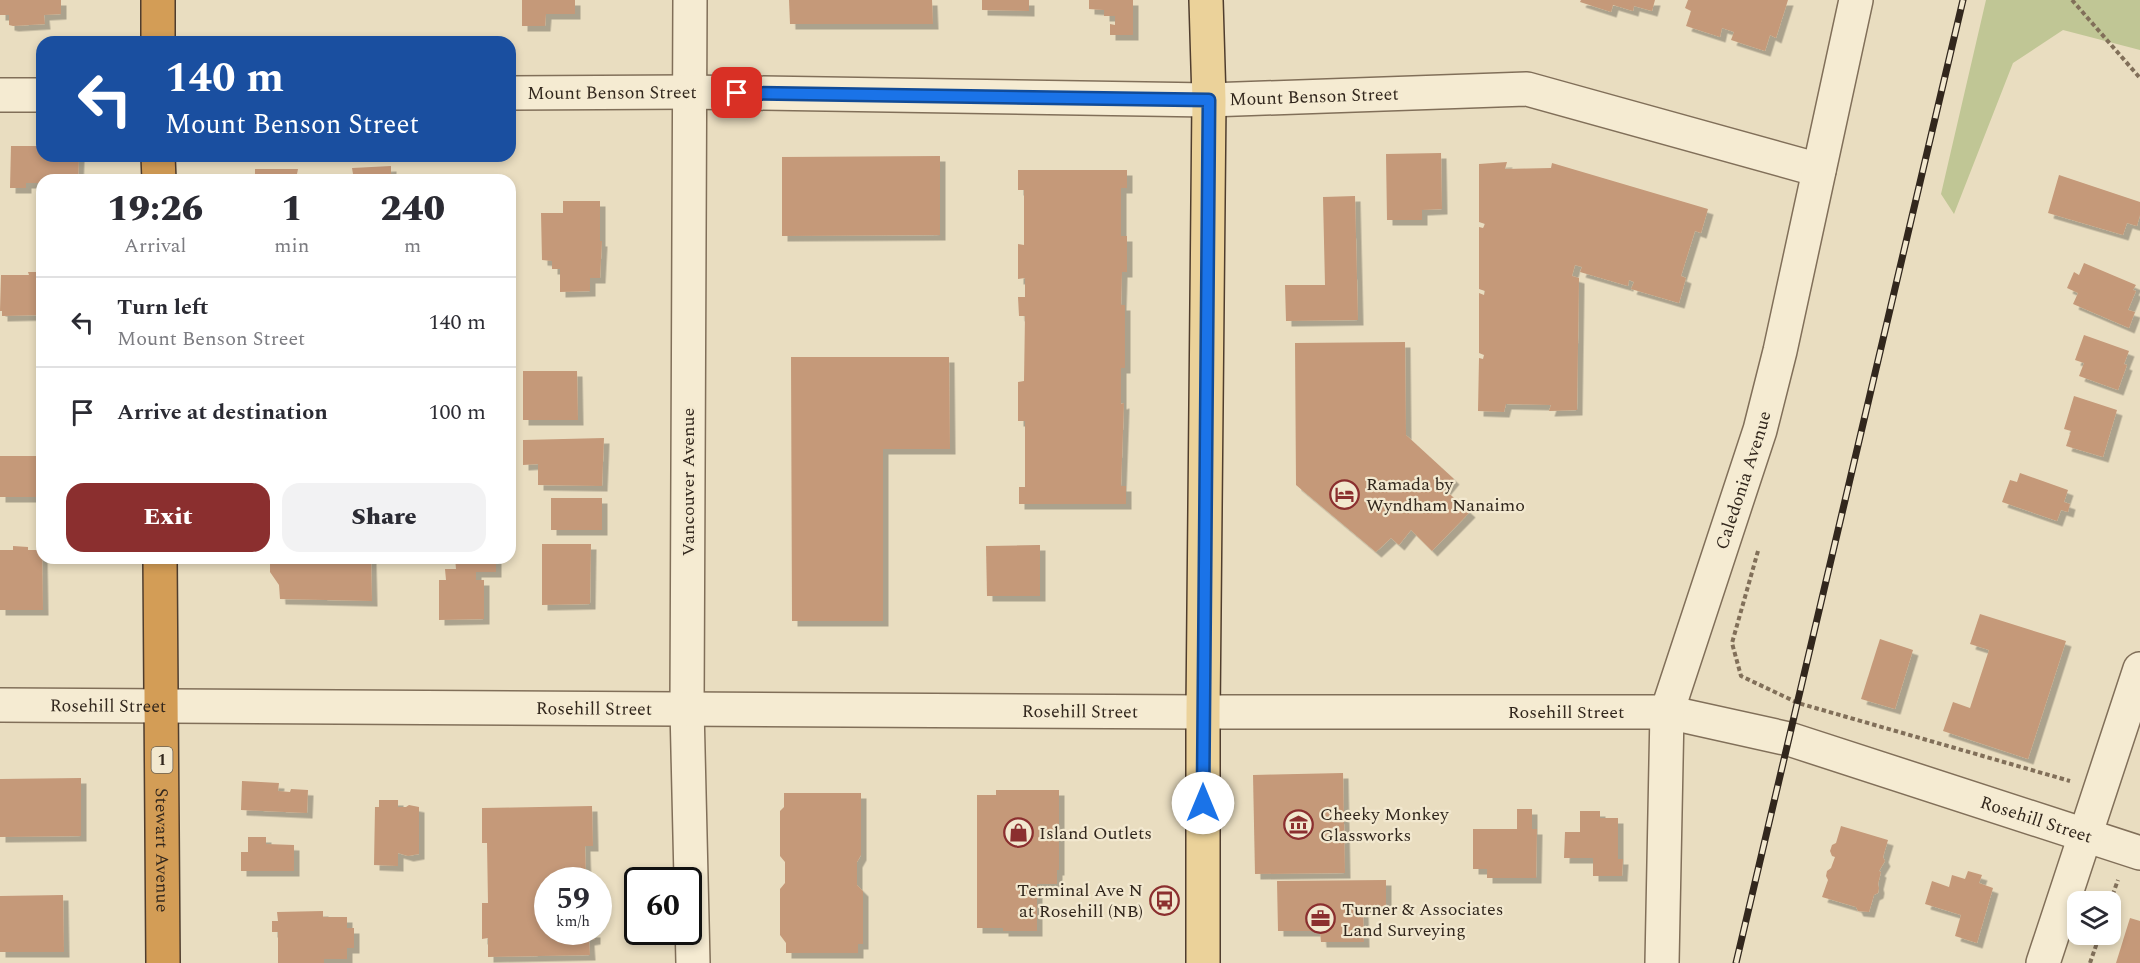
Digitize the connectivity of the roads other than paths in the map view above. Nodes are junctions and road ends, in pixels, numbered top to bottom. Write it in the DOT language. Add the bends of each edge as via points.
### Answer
graph roads {
  1 [pos="158,0"];
  2 [pos="690,0"];
  3 [pos="1206,0"];
  4 [pos="1856,0"];
  5 [pos="158,36"];
  6 [pos="690,92"];
  7 [pos="516,93"];
  8 [pos="0,95"];
  9 [pos="36,95"];
  10 [pos="1209,100"];
  11 [pos="1819,170"];
  12 [pos="160,564"];
  13 [pos="2140,669"];
  14 [pos="0,705"];
  15 [pos="161,705"];
  16 [pos="687,708"];
  17 [pos="1203,712"];
  18 [pos="1667,712"];
  19 [pos="2086,836"];
  20 [pos="2140,853"];
  21 [pos="163,963"];
  22 [pos="693,963"];
  23 [pos="1203,963"];
  24 [pos="1662,963"];
  25 [pos="2043,963"];
  1 -- 5 [label="highway"];
  2 -- 6 [label="street, Vancouver Avenue"];
  3 -- 10 [label="main road"];
  4 -- 11 [label="street, Caledonia Avenue"];
  6 -- 7 [label="street, Mount Benson Street"];
  6 -- 10 [label="street, Mount Benson Street"];
  6 -- 16 [label="street, Vancouver Avenue"];
  8 -- 9 [label="street"];
  10 -- 11 [label="street, Mount Benson Street" via="1527,89"];
  10 -- 17 [label="main road"];
  11 -- 18 [label="street, Caledonia Avenue" via="1760,430"];
  12 -- 15 [label="highway, Stewart Avenue / 1"];
  13 -- 19 [label="street"];
  14 -- 15 [label="street, Rosehill Street"];
  15 -- 16 [label="street, Rosehill Street"];
  15 -- 21 [label="highway, Stewart Avenue / 1"];
  16 -- 17 [label="street, Rosehill Street"];
  16 -- 22 [label="street, Vancouver Avenue"];
  17 -- 18 [label="street, Rosehill Street"];
  17 -- 23 [label="main road"];
  18 -- 19 [label="street, Rosehill Street" via="1788,739"];
  18 -- 24 [label="street, Caledonia Avenue"];
  19 -- 20 [label="street, Rosehill Street"];
  19 -- 25 [label="street"];
}
